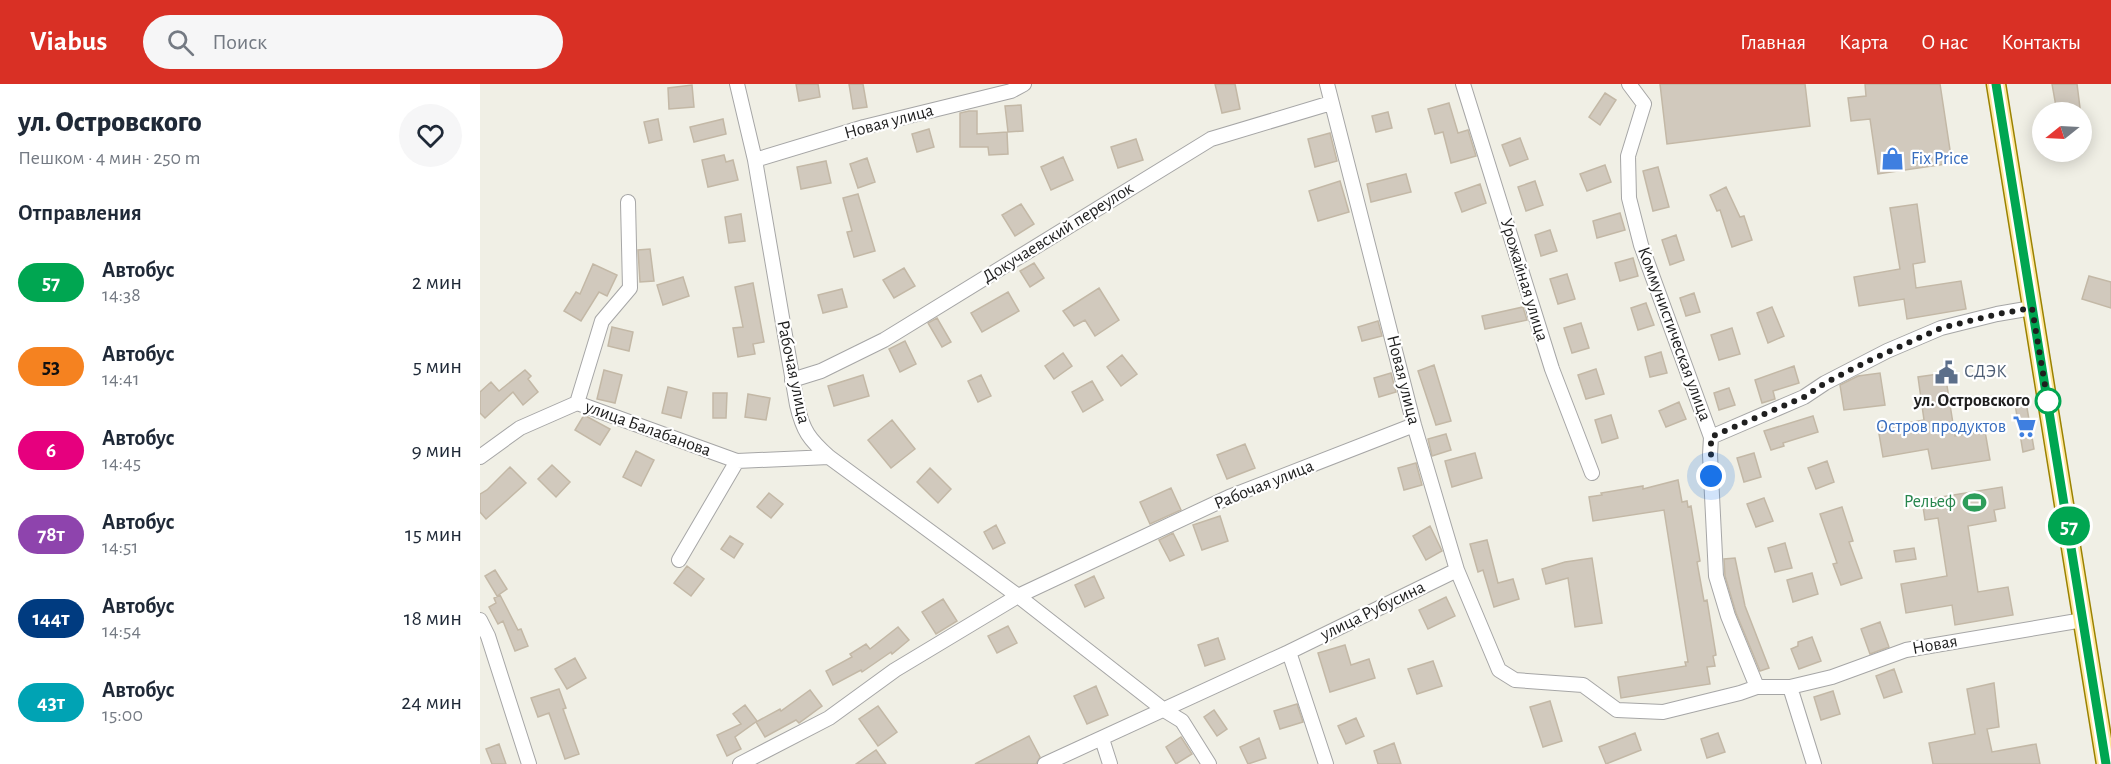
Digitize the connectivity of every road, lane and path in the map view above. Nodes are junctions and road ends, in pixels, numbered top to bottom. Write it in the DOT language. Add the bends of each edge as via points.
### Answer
graph roads {
  1 [pos="737,84"];
  2 [pos="1024,84"];
  3 [pos="1327,84"];
  4 [pos="1463,84"];
  5 [pos="1629,84"];
  6 [pos="1996,84"];
  7 [pos="1331,103"];
  8 [pos="755,160"];
  9 [pos="628,202"];
  10 [pos="2032,308"];
  11 [pos="792,380"];
  12 [pos="577,403"];
  13 [pos="1414,425"];
  14 [pos="1711,437"];
  15 [pos="480,457"];
  16 [pos="829,457"];
  17 [pos="737,461"];
  18 [pos="1592,473"];
  19 [pos="679,560"];
  20 [pos="1457,570"];
  21 [pos="1018,596"];
  22 [pos="480,620"];
  23 [pos="2084,620"];
  24 [pos="1289,652"];
  25 [pos="1757,687"];
  26 [pos="1790,687"];
  27 [pos="1164,710"];
  28 [pos="1102,739"];
  29 [pos="529,764"];
  30 [pos="740,764"];
  31 [pos="1045,764"];
  32 [pos="1110,764"];
  33 [pos="1209,764"];
  34 [pos="1326,764"];
  35 [pos="1814,764"];
  36 [pos="2106,764"];
  1 -- 8 [label="street, Рабочая улица"];
  2 -- 8 [label="street, Новая улица" via="1011,91 864,127"];
  3 -- 7 [label="street, Новая улица"];
  4 -- 18 [label="street, Урожайная улица" via="1552,369"];
  5 -- 14 [label="street, Коммунистическая улица" via="1644,104 1628,156 1629,198 1641,245"];
  6 -- 10 [label="main road"];
  7 -- 11 [label="street, Докучаевский переулок" via="1211,139 884,340 821,371"];
  7 -- 13 [label="street, Новая улица"];
  8 -- 11 [label="street, Рабочая улица"];
  9 -- 12 [label="street" via="630,288 602,321"];
  10 -- 14 [label="street" via="1941,328 1866,362 1804,397"];
  10 -- 23 [label="main road"];
  11 -- 16 [label="street, Рабочая улица" via="802,426 811,441"];
  12 -- 15 [label="street, улица Балабанова" via="520,428"];
  12 -- 17 [label="street, улица Балабанова"];
  13 -- 20 [label="street, Новая улица"];
  13 -- 21 [label="street, Рабочая улица" via="1228,497"];
  14 -- 25 [label="street, Коммунистическая улица" via="1716,576"];
  16 -- 17 [label="street, улица Балабанова"];
  16 -- 21 [label="street, Рабочая улица"];
  17 -- 19 [label="street"];
  20 -- 24 [label="street, улица Рубусина"];
  20 -- 25 [label="street, Новая улица" via="1499,670 1515,680 1583,685 1617,710 1664,712"];
  21 -- 27 [label="street, Рабочая улица"];
  21 -- 30 [label="street, Рабочая улица" via="895,670 829,718"];
  22 -- 29 [label="street"];
  23 -- 26 [label="street, Новая" via="1906,650 1832,677"];
  23 -- 36 [label="main road"];
  24 -- 27 [label="street, улица Рубусина"];
  24 -- 34 [label="street"];
  25 -- 26 [label="street"];
  26 -- 35 [label="street"];
  27 -- 28 [label="street, улица Рубусина"];
  27 -- 33 [label="street, Рабочая улица" via="1182,721"];
  28 -- 31 [label="street, улица Рубусина"];
  28 -- 32 [label="street"];
}
